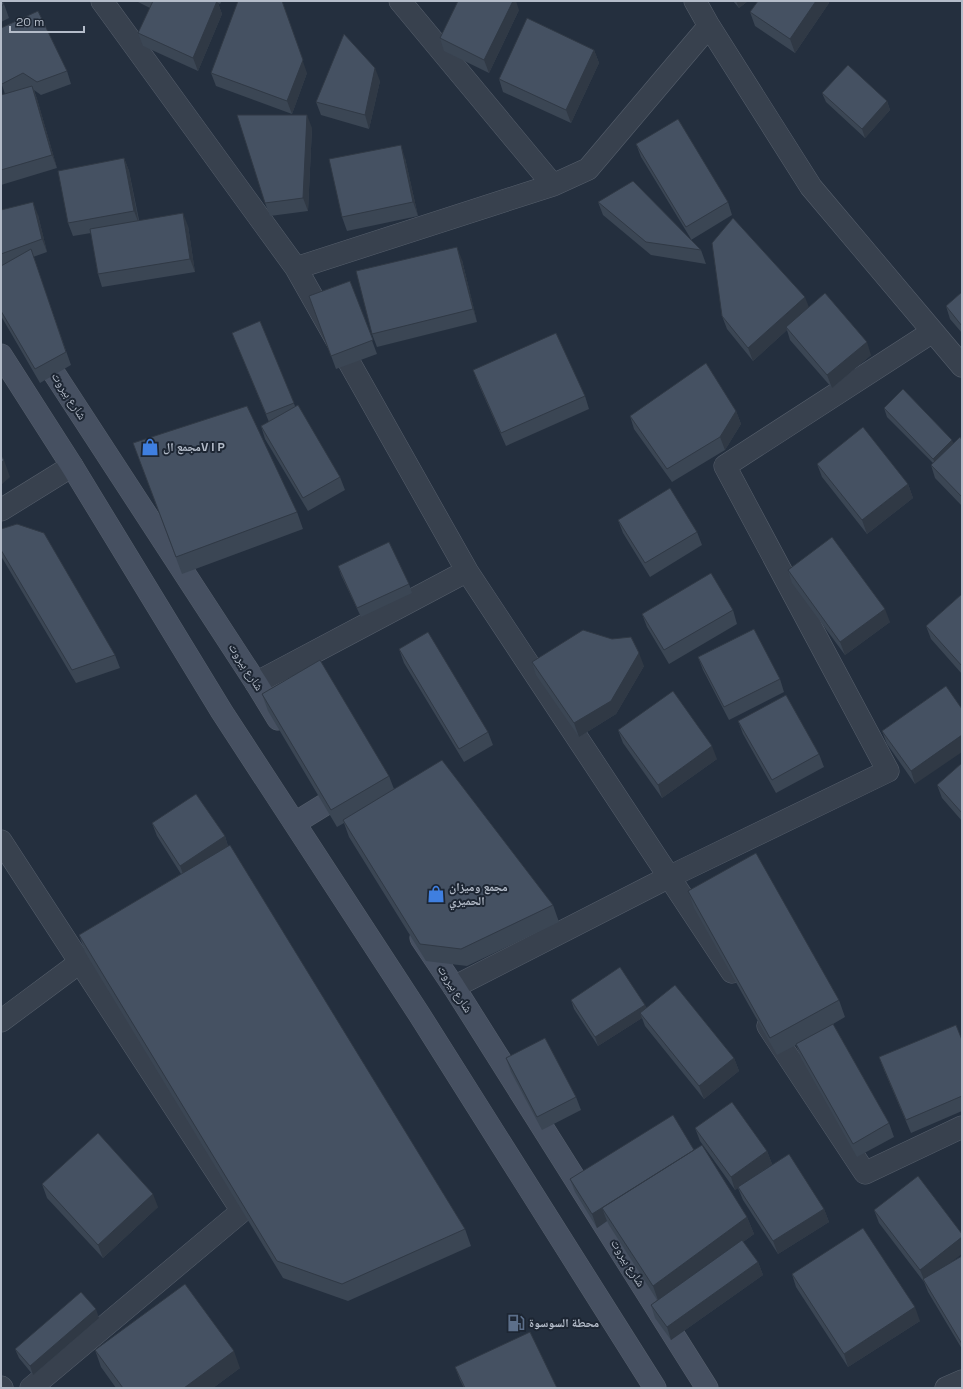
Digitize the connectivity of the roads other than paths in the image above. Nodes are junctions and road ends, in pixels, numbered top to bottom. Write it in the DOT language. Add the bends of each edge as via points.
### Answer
graph roads {
  1 [pos="102,1"];
  2 [pos="400,1"];
  3 [pos="695,1"];
  4 [pos="709,26"];
  5 [pos="553,185"];
  6 [pos="296,268"];
  7 [pos="27,332"];
  8 [pos="932,332"];
  9 [pos="1,355"];
  10 [pos="962,366"];
  11 [pos="72,466"];
  12 [pos="1,510"];
  13 [pos="467,570"];
  14 [pos="256,683"];
  15 [pos="289,736"];
  16 [pos="317,782"];
  17 [pos="295,823"];
  18 [pos="1,841"];
  19 [pos="669,877"];
  20 [pos="410,921"];
  21 [pos="79,963"];
  22 [pos="454,987"];
  23 [pos="743,989"];
  24 [pos="756,1008"];
  25 [pos="1,1021"];
  26 [pos="962,1127"];
  27 [pos="962,1380"];
  28 [pos="31,1388"];
  29 [pos="655,1388"];
  30 [pos="706,1388"];
  31 [pos="946,1388"];
  1 -- 6 [label="street"];
  2 -- 5 [label="street"];
  3 -- 4 [label="street"];
  4 -- 5 [label="street" via="588,169"];
  4 -- 8 [label="street" via="811,187"];
  5 -- 6 [label="street"];
  6 -- 13 [label="street"];
  7 -- 14 [label="main road, شارع بيروت"];
  8 -- 10 [label="street"];
  8 -- 19 [label="street" via="725,466 888,771"];
  9 -- 11 [label="main road"];
  11 -- 12 [label="street"];
  11 -- 17 [label="main road" via="222,712"];
  13 -- 14 [label="street"];
  13 -- 19 [label="street"];
  14 -- 15 [label="main road, شارع بيروت"];
  16 -- 17 [label="main road" via="333,809"];
  17 -- 29 [label="main road" via="424,1021"];
  18 -- 21 [label="street"];
  19 -- 22 [label="street"];
  19 -- 23 [label="street"];
  20 -- 22 [label="main road, شارع بيروت"];
  21 -- 25 [label="street"];
  21 -- 28 [label="street" via="242,1211"];
  22 -- 30 [label="main road, شارع بيروت"];
  24 -- 26 [label="street" via="865,1173"];
  27 -- 31 [label="street"];
}
